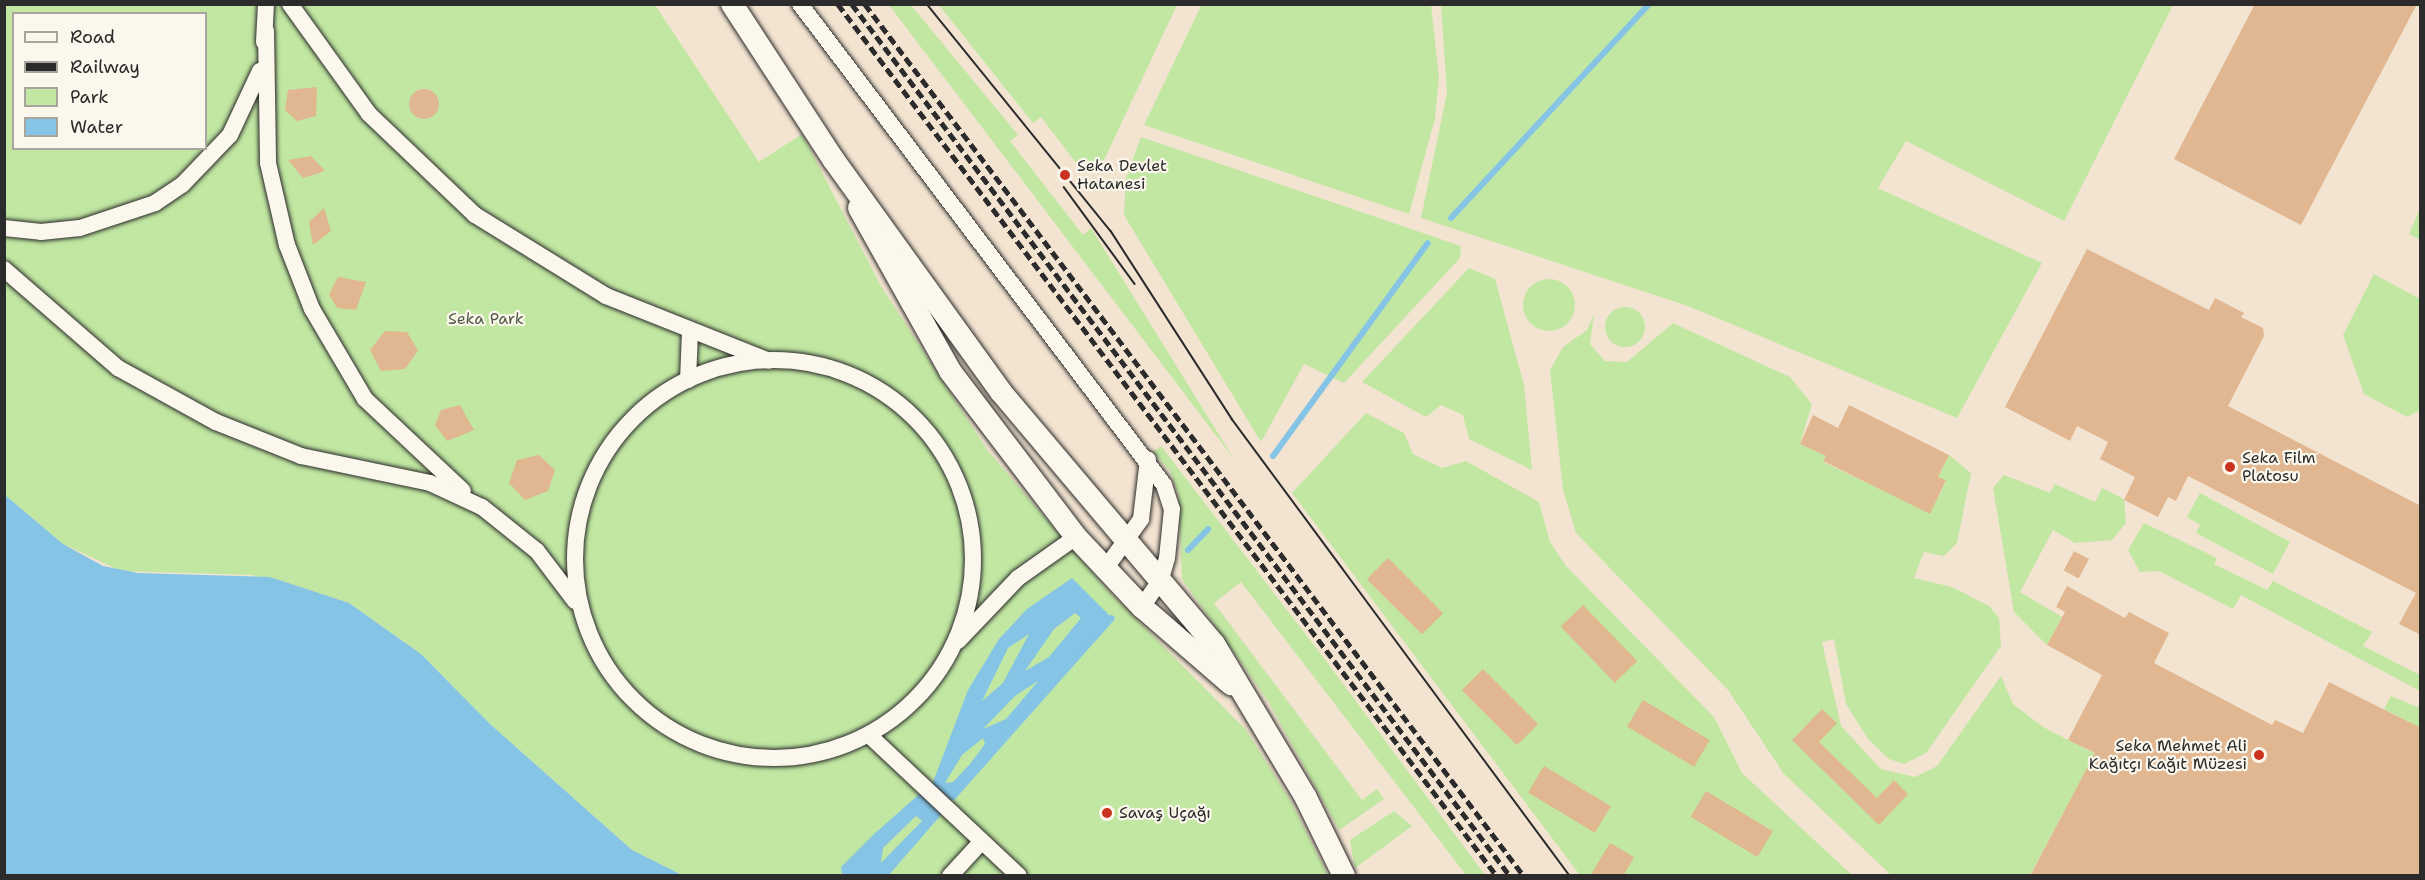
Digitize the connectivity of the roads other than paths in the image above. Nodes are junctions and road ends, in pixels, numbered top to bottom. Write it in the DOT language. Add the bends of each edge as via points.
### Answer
graph roads {
  1 [pos="266,4"];
  2 [pos="290,4"];
  3 [pos="732,4"];
  4 [pos="800,4"];
  5 [pos="266,31"];
  6 [pos="833,159"];
  7 [pos="4,228"];
  8 [pos="4,269"];
  9 [pos="690,333"];
  10 [pos="776,364"];
  11 [pos="688,380"];
  12 [pos="1148,459"];
  13 [pos="482,507"];
  14 [pos="1076,537"];
  15 [pos="1130,541"];
  16 [pos="1105,569"];
  17 [pos="1161,579"];
  18 [pos="1142,607"];
  19 [pos="580,610"];
  20 [pos="949,652"];
  21 [pos="1248,698"];
  22 [pos="870,736"];
  23 [pos="982,841"];
  24 [pos="950,876"];
  25 [pos="1019,876"];
  26 [pos="1344,876"];
  1 -- 5 [label="street"];
  2 -- 9 [label="street" via="362,105 458,202 606,296"];
  3 -- 6 [label="main road"];
  4 -- 12 [label="street"];
  5 -- 7 [label="street" via="261,68 240,121 182,185 140,211 101,224 41,232"];
  5 -- 13 [label="street" via="268,163 287,245 312,309 369,404"];
  6 -- 14 [label="main road" via="950,371"];
  6 -- 15 [label="main road" via="1001,392 1078,489"];
  8 -- 13 [label="street" via="110,362 216,422 301,456 430,483"];
  9 -- 10 [label="street"];
  9 -- 11 [label="street"];
  10 -- 11 [label="street" via="718,369"];
  10 -- 20 [label="street" via="844,371 885,390 947,455 971,534 965,607"];
  11 -- 19 [label="street" via="625,423 594,465 576,523 574,569"];
  12 -- 15 [label="street" via="1146,502"];
  12 -- 17 [label="street" via="1172,509"];
  13 -- 19 [label="street" via="550,564"];
  14 -- 16 [label="main road"];
  14 -- 20 [label="street" via="1018,578"];
  15 -- 16 [label="street"];
  15 -- 17 [label="main road"];
  16 -- 18 [label="main road"];
  17 -- 18 [label="street"];
  17 -- 21 [label="main road" via="1214,644"];
  18 -- 21 [label="main road"];
  19 -- 22 [label="street" via="602,656 631,695 672,730 696,742 778,761 820,756"];
  20 -- 22 [label="street" via="924,691"];
  21 -- 26 [label="main road"];
  22 -- 23 [label="street"];
  23 -- 24 [label="street"];
  23 -- 25 [label="street"];
}
